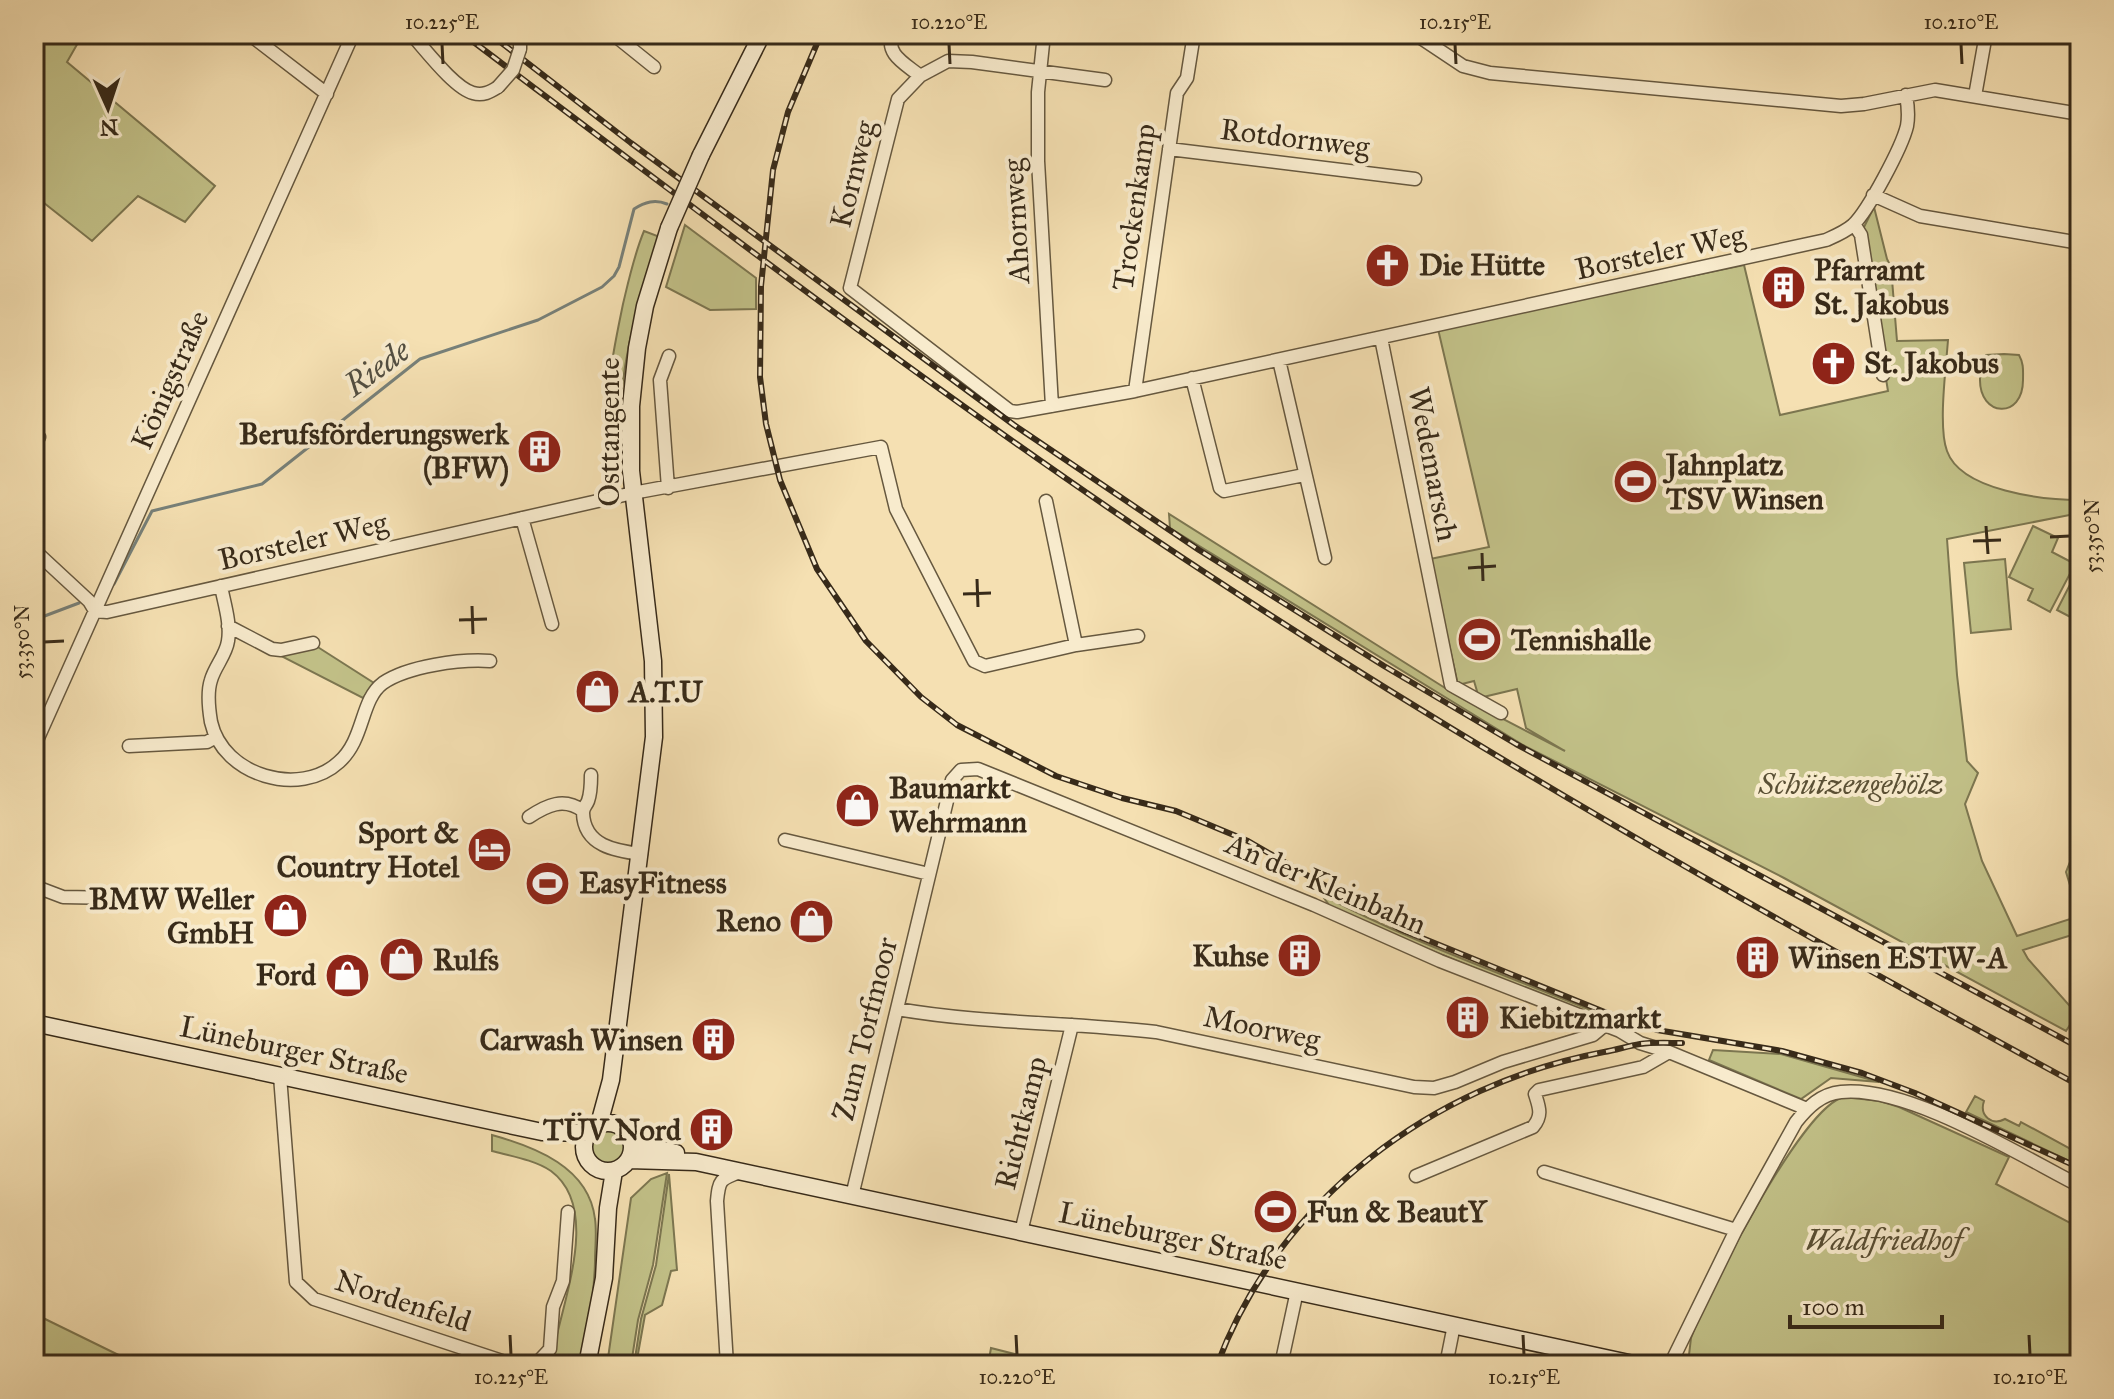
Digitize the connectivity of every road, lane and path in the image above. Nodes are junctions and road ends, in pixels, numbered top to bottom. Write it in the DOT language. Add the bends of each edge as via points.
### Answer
graph roads {
  1 [pos="249,34"];
  2 [pos="353,34"];
  3 [pos="411,34"];
  4 [pos="520,34"];
  5 [pos="613,34"];
  6 [pos="762,34"];
  7 [pos="893,34"];
  8 [pos="1044,34"];
  9 [pos="1194,34"];
  10 [pos="1415,34"];
  11 [pos="1986,34"];
  12 [pos="654,67"];
  13 [pos="1040,71"];
  14 [pos="920,76"];
  15 [pos="1105,80"];
  16 [pos="327,94"];
  17 [pos="1906,95"];
  18 [pos="1975,96"];
  19 [pos="2080,114"];
  20 [pos="1169,149"];
  21 [pos="1415,179"];
  22 [pos="1873,195"];
  23 [pos="1854,224"];
  24 [pos="2080,243"];
  25 [pos="1381,338"];
  26 [pos="669,356"];
  27 [pos="1279,360"];
  28 [pos="1883,375"];
  29 [pos="1192,378"];
  30 [pos="1135,391"];
  31 [pos="1052,406"];
  32 [pos="1003,408"];
  33 [pos="1304,475"];
  34 [pos="668,488"];
  35 [pos="633,493"];
  36 [pos="1046,501"];
  37 [pos="522,518"];
  38 [pos="34,550"];
  39 [pos="1325,558"];
  40 [pos="221,586"];
  41 [pos="95,611"];
  42 [pos="552,624"];
  43 [pos="228,626"];
  44 [pos="1138,636"];
  45 [pos="313,643"];
  46 [pos="1076,645"];
  47 [pos="490,661"];
  48 [pos="1501,713"];
  49 [pos="216,737"];
  50 [pos="129,746"];
  51 [pos="34,747"];
  52 [pos="961,770"];
  53 [pos="591,775"];
  54 [pos="583,811"];
  55 [pos="529,817"];
  56 [pos="785,840"];
  57 [pos="641,854"];
  58 [pos="929,874"];
  59 [pos="34,886"];
  60 [pos="119,898"];
  61 [pos="897,1009"];
  62 [pos="34,1023"];
  63 [pos="1072,1025"];
  64 [pos="1605,1025"];
  65 [pos="1669,1052"];
  66 [pos="280,1076"];
  67 [pos="1807,1109"];
  68 [pos="596,1133"];
  69 [pos="631,1142"];
  70 [pos="629,1160"];
  71 [pos="696,1162"];
  72 [pos="606,1170"];
  73 [pos="740,1172"];
  74 [pos="1544,1172"];
  75 [pos="1416,1176"];
  76 [pos="2080,1186"];
  77 [pos="852,1196"];
  78 [pos="568,1212"];
  79 [pos="1736,1230"];
  80 [pos="1021,1232"];
  81 [pos="1297,1291"];
  82 [pos="1454,1325"];
  83 [pos="514,1365"];
  84 [pos="523,1365"];
  85 [pos="587,1365"];
  86 [pos="727,1365"];
  87 [pos="1281,1365"];
  88 [pos="1446,1365"];
  89 [pos="1638,1365"];
  90 [pos="1670,1365"];
  1 -- 16 [label="street"];
  2 -- 16 [label="street, Königstraße"];
  3 -- 4 [label="street, bridge" via="462,88 487,94 513,70"];
  5 -- 12 [label="street"];
  6 -- 35 [label="main road, Osttangente, bridge" via="701,155 651,279 631,406"];
  7 -- 14 [label="street" via="891,52"];
  8 -- 13 [label="street, Ahornweg"];
  9 -- 20 [label="street, Trockenkamp" via="1187,78 1177,93"];
  10 -- 17 [label="street" via="1463,66 1490,73 1841,106"];
  11 -- 18 [label="street"];
  13 -- 14 [label="street" via="948,61"];
  13 -- 15 [label="street"];
  13 -- 31 [label="street, Ahornweg" via="1038,161"];
  14 -- 32 [label="street, Kornweg" via="898,99 850,288"];
  16 -- 41 [label="street, Königstraße"];
  17 -- 18 [label="street" via="1935,90"];
  17 -- 22 [label="street, Borsteler Weg" via="1906,129"];
  18 -- 19 [label="street"];
  20 -- 21 [label="street, Rotdornweg"];
  20 -- 30 [label="street, Trockenkamp"];
  22 -- 23 [label="street, Borsteler Weg"];
  22 -- 24 [label="street" via="1920,216"];
  23 -- 25 [label="street, Borsteler Weg" via="1798,249"];
  23 -- 28 [label="street" via="1861,235"];
  25 -- 27 [label="street, Borsteler Weg"];
  25 -- 48 [label="street, Wedemarsch" via="1451,685"];
  26 -- 34 [label="street" via="660,380"];
  27 -- 29 [label="street, Borsteler Weg"];
  27 -- 33 [label="street"];
  29 -- 30 [label="street, Borsteler Weg"];
  29 -- 33 [label="street" via="1220,488"];
  30 -- 31 [label="street, Borsteler Weg"];
  31 -- 32 [label="street, Borsteler Weg" via="1017,412"];
  33 -- 39 [label="street"];
  34 -- 35 [label="street, Borsteler Weg"];
  34 -- 46 [label="street, Borsteler Weg" via="881,447 896,509 974,661 985,666"];
  35 -- 37 [label="street, Borsteler Weg"];
  35 -- 57 [label="main road, Osttangente" via="655,709"];
  36 -- 46 [label="street"];
  37 -- 40 [label="street, Borsteler Weg"];
  37 -- 42 [label="street"];
  38 -- 41 [label="street"];
  40 -- 41 [label="street, Borsteler Weg"];
  40 -- 43 [label="street"];
  41 -- 51 [label="street, Königstraße"];
  43 -- 45 [label="street" via="272,649"];
  43 -- 49 [label="street" via="227,646 209,688"];
  44 -- 46 [label="street"];
  47 -- 49 [label="street" via="460,661 382,684 350,751 323,774 285,780 266,776 234,759"];
  49 -- 50 [label="street" via="207,742"];
  52 -- 58 [label="street, Zum Torfmoor" via="952,780"];
  52 -- 64 [label="street, An der Kleinbahn" via="978,769"];
  53 -- 54 [label="street"];
  54 -- 55 [label="street" via="561,802"];
  54 -- 57 [label="street" via="595,839 609,849"];
  56 -- 58 [label="street"];
  57 -- 68 [label="main road, Osttangente" via="611,1080"];
  58 -- 61 [label="street, Zum Torfmoor"];
  59 -- 60 [label="street" via="63,897"];
  61 -- 63 [label="street, Moorweg" via="948,1018"];
  61 -- 77 [label="street, Zum Torfmoor"];
  62 -- 66 [label="main road, Lüneburger Straße"];
  63 -- 64 [label="street, Moorweg" via="1156,1032 1434,1088 1593,1035"];
  63 -- 80 [label="street, Richtkamp"];
  64 -- 65 [label="street, An der Kleinbahn"];
  65 -- 67 [label="street, An der Kleinbahn"];
  65 -- 75 [label="street" via="1643,1067 1539,1090 1535,1094 1541,1111 1533,1127"];
  66 -- 68 [label="main road, Lüneburger Straße" via="542,1132"];
  66 -- 83 [label="street, Nordenfeld" via="296,1282 314,1299"];
  67 -- 76 [label="street" via="1840,1092 1884,1094 1959,1124"];
  67 -- 79 [label="street"];
  68 -- 69 [label="main road" via="627,1133"];
  68 -- 72 [label="main road" via="588,1162"];
  69 -- 70 [label="main road"];
  69 -- 71 [label="main road, Lüneburger Straße"];
  70 -- 71 [label="main road, Lüneburger Straße"];
  70 -- 72 [label="main road"];
  71 -- 73 [label="main road, Lüneburger Straße"];
  72 -- 85 [label="main road" via="604,1278"];
  73 -- 77 [label="main road, Lüneburger Straße"];
  73 -- 86 [label="street" via="723,1178 717,1201"];
  74 -- 79 [label="street"];
  77 -- 80 [label="main road, Lüneburger Straße"];
  78 -- 84 [label="street" via="563,1281 553,1307 550,1349 536,1364"];
  79 -- 90 [label="street"];
  80 -- 81 [label="main road, Lüneburger Straße"];
  81 -- 82 [label="main road, Lüneburger Straße"];
  81 -- 87 [label="street"];
  82 -- 88 [label="street"];
  82 -- 89 [label="main road, Lüneburger Straße"];
}
